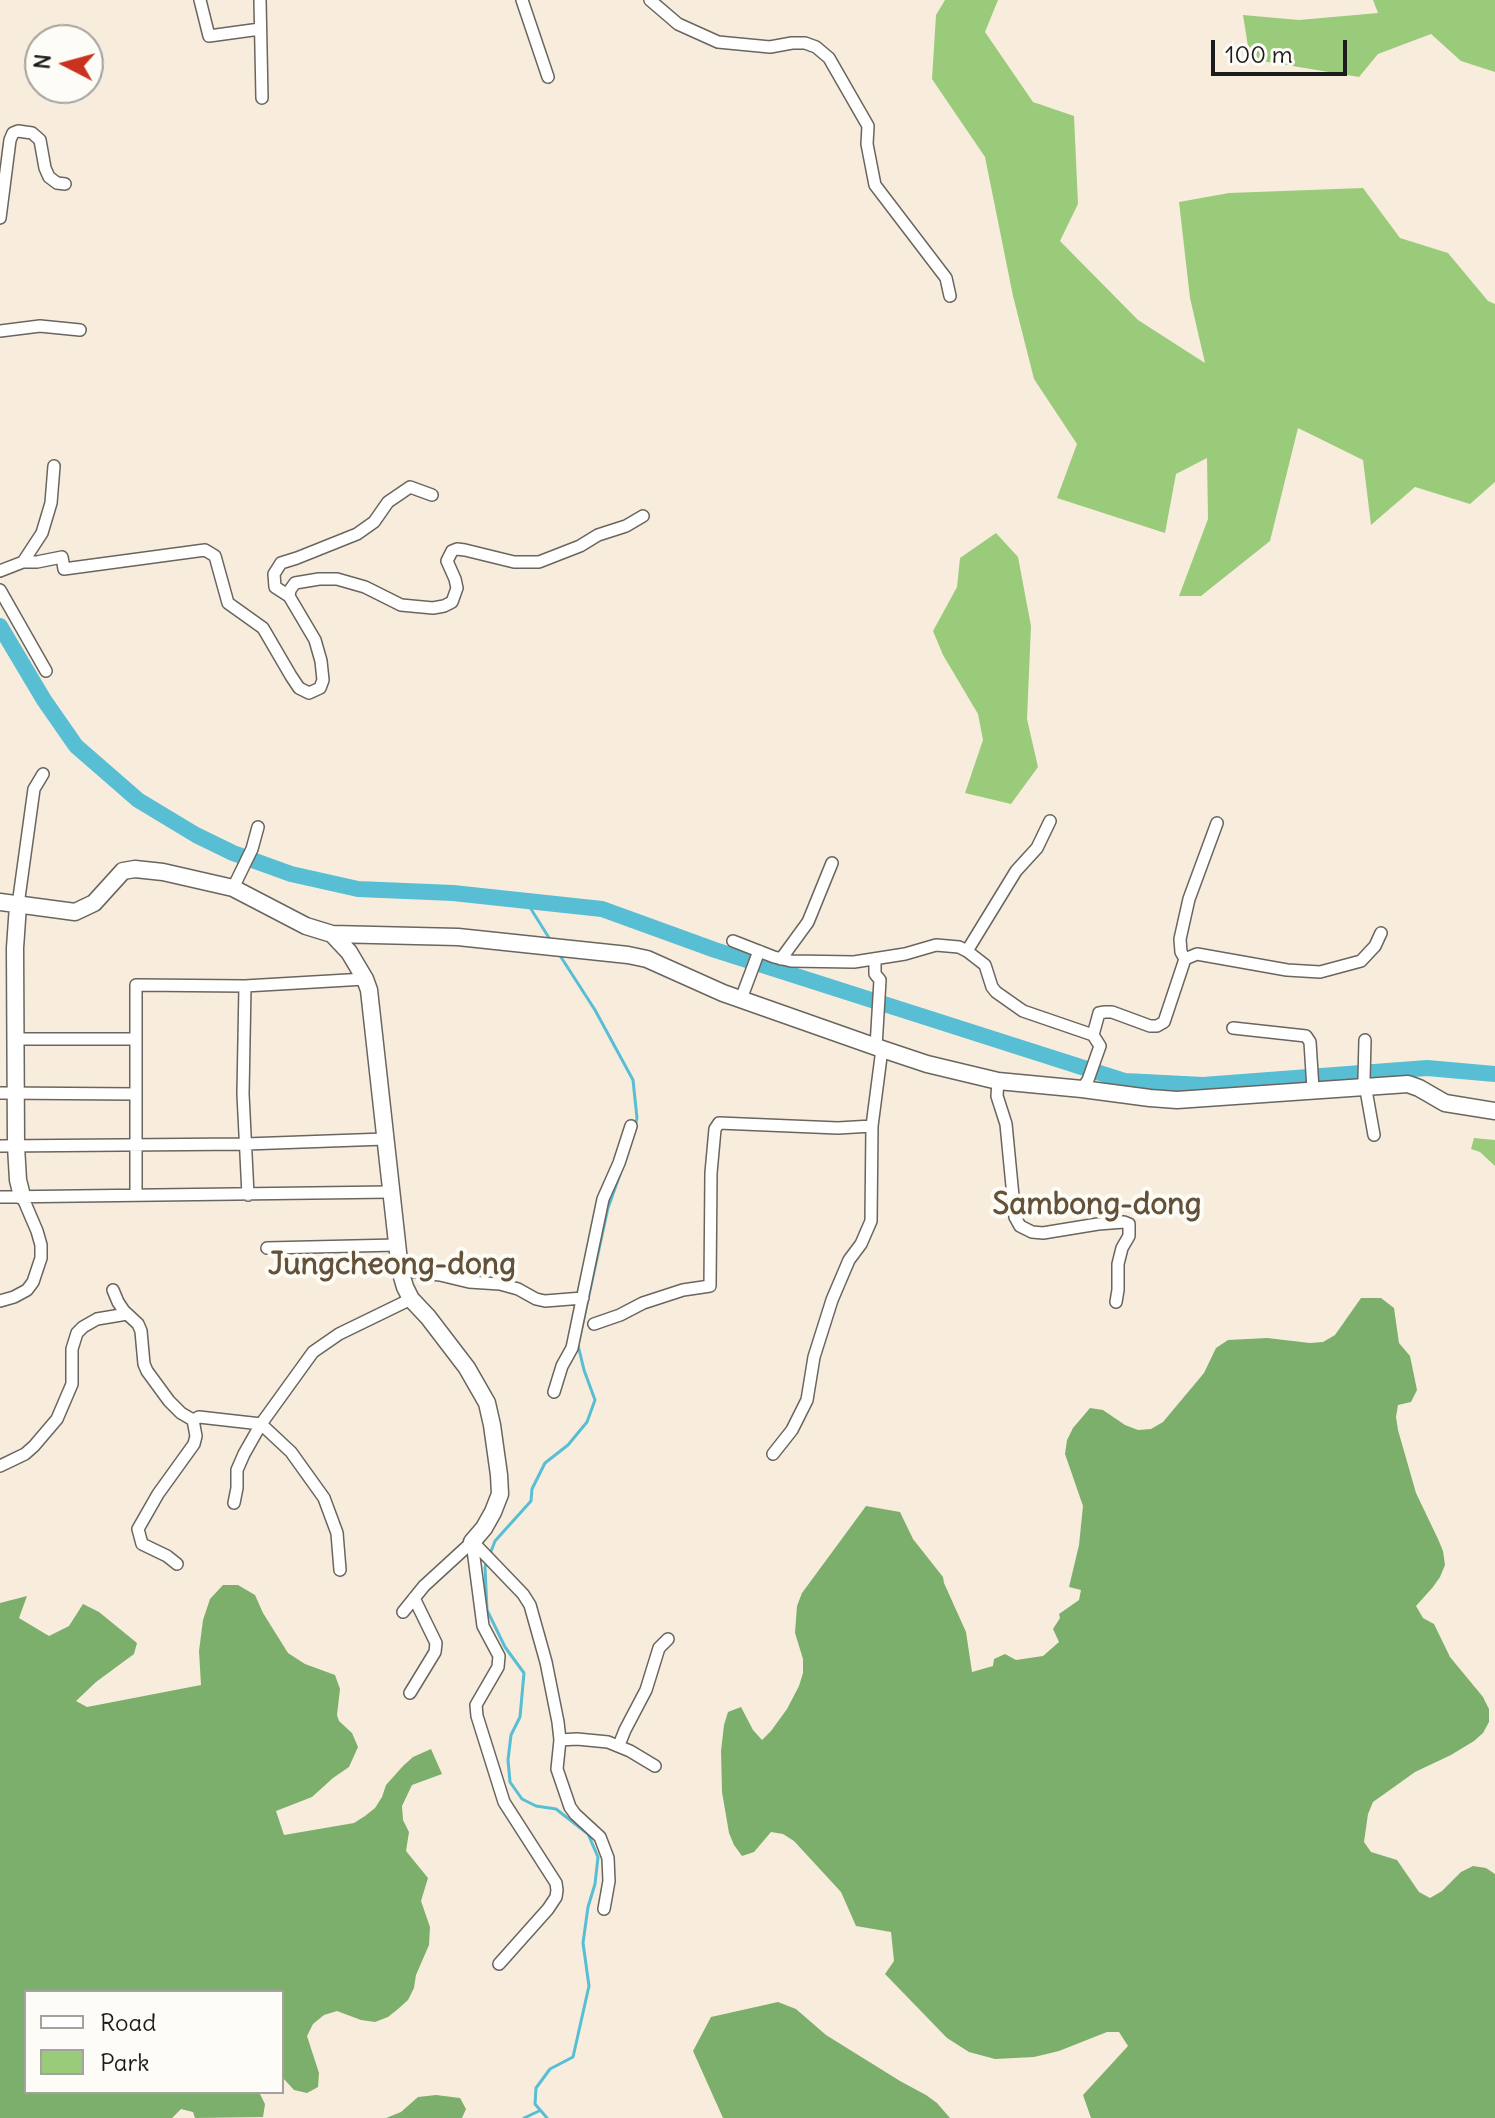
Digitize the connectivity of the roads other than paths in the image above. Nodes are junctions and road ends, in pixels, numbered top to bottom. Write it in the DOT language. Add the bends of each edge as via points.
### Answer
graph roads {
  1 [pos="200,0"];
  2 [pos="260,0"];
  3 [pos="522,0"];
  4 [pos="650,0"];
  5 [pos="260,29"];
  6 [pos="548,77"];
  7 [pos="262,98"];
  8 [pos="65,184"];
  9 [pos="0,218"];
  10 [pos="950,296"];
  11 [pos="80,330"];
  12 [pos="0,331"];
  13 [pos="54,466"];
  14 [pos="432,495"];
  15 [pos="643,516"];
  16 [pos="23,562"];
  17 [pos="0,571"];
  18 [pos="0,590"];
  19 [pos="289,596"];
  20 [pos="46,671"];
  21 [pos="43,774"];
  22 [pos="1050,821"];
  23 [pos="1217,823"];
  24 [pos="258,827"];
  25 [pos="832,863"];
  26 [pos="233,888"];
  27 [pos="0,902"];
  28 [pos="18,905"];
  29 [pos="1381,933"];
  30 [pos="332,934"];
  31 [pos="733,941"];
  32 [pos="967,951"];
  33 [pos="758,952"];
  34 [pos="781,959"];
  35 [pos="875,959"];
  36 [pos="1185,959"];
  37 [pos="365,979"];
  38 [pos="245,986"];
  39 [pos="741,999"];
  40 [pos="1233,1028"];
  41 [pos="1093,1035"];
  42 [pos="16,1039"];
  43 [pos="136,1039"];
  44 [pos="1365,1040"];
  45 [pos="879,1048"];
  46 [pos="998,1081"];
  47 [pos="1365,1083"];
  48 [pos="1085,1084"];
  49 [pos="1313,1087"];
  50 [pos="8,1093"];
  51 [pos="136,1094"];
  52 [pos="1495,1111"];
  53 [pos="631,1126"];
  54 [pos="872,1126"];
  55 [pos="1374,1135"];
  56 [pos="385,1139"];
  57 [pos="136,1144"];
  58 [pos="246,1144"];
  59 [pos="8,1146"];
  60 [pos="391,1192"];
  61 [pos="136,1194"];
  62 [pos="248,1195"];
  63 [pos="22,1196"];
  64 [pos="0,1197"];
  65 [pos="397,1245"];
  66 [pos="267,1248"];
  67 [pos="400,1270"];
  68 [pos="113,1290"];
  69 [pos="583,1298"];
  70 [pos="411,1299"];
  71 [pos="0,1301"];
  72 [pos="1116,1302"];
  73 [pos="127,1314"];
  74 [pos="594,1324"];
  75 [pos="554,1392"];
  76 [pos="193,1420"];
  77 [pos="261,1424"];
  78 [pos="773,1454"];
  79 [pos="0,1466"];
  80 [pos="234,1503"];
  81 [pos="472,1542"];
  82 [pos="177,1564"];
  83 [pos="340,1570"];
  84 [pos="414,1598"];
  85 [pos="403,1612"];
  86 [pos="668,1639"];
  87 [pos="410,1693"];
  88 [pos="560,1740"];
  89 [pos="619,1745"];
  90 [pos="655,1766"];
  91 [pos="604,1909"];
  92 [pos="499,1964"];
  1 -- 5 [label="street" via="209,36"];
  2 -- 5 [label="street"];
  3 -- 6 [label="street"];
  4 -- 10 [label="street" via="678,24 718,42 770,47 805,43 829,58 868,126 875,185 946,278"];
  5 -- 7 [label="street"];
  8 -- 9 [label="street" via="49,177 40,140 32,133 13,133"];
  11 -- 12 [label="street" via="40,326"];
  13 -- 16 [label="street" via="47,518"];
  14 -- 19 [label="street" via="410,487 357,534 281,563 274,574 275,587"];
  15 -- 19 [label="street" via="539,562 452,551 447,561 457,588 452,602 444,606 401,605 337,579 295,583"];
  16 -- 17 [label="street"];
  16 -- 19 [label="street" via="62,557 64,569 205,550 215,556 228,603 263,628 299,688 309,693 320,688 321,661"];
  18 -- 20 [label="street"];
  21 -- 28 [label="street" via="34,789"];
  22 -- 32 [label="street"];
  23 -- 36 [label="street" via="1183,923"];
  24 -- 26 [label="street"];
  25 -- 34 [label="street" via="808,922"];
  26 -- 28 [label="main road" via="135,869 123,871 83,909 66,912"];
  26 -- 30 [label="main road"];
  27 -- 28 [label="main road"];
  28 -- 42 [label="main road"];
  29 -- 36 [label="street" via="1361,961 1320,972 1197,954"];
  30 -- 37 [label="main road"];
  30 -- 39 [label="main road" via="458,937 628,955"];
  31 -- 33 [label="street"];
  32 -- 35 [label="street" via="936,945"];
  32 -- 41 [label="street" via="985,965 996,992 1023,1011"];
  33 -- 34 [label="street"];
  33 -- 39 [label="street"];
  34 -- 35 [label="street"];
  35 -- 45 [label="street" via="880,980"];
  36 -- 41 [label="street" via="1164,1022 1150,1026 1112,1012 1099,1013"];
  37 -- 38 [label="street"];
  37 -- 56 [label="main road"];
  38 -- 43 [label="street" via="136,985"];
  38 -- 58 [label="street"];
  39 -- 45 [label="main road"];
  40 -- 49 [label="street" via="1306,1036"];
  41 -- 48 [label="street" via="1100,1046"];
  42 -- 43 [label="street"];
  42 -- 50 [label="main road"];
  43 -- 51 [label="street"];
  44 -- 47 [label="street"];
  45 -- 46 [label="main road"];
  45 -- 54 [label="street"];
  46 -- 48 [label="main road"];
  46 -- 72 [label="street" via="1015,1217 1026,1230 1043,1233 1129,1224 1118,1264"];
  47 -- 49 [label="main road"];
  47 -- 52 [label="main road" via="1408,1084 1445,1103"];
  47 -- 55 [label="street"];
  48 -- 49 [label="main road" via="1177,1100"];
  50 -- 51 [label="street"];
  50 -- 59 [label="main road"];
  51 -- 57 [label="street"];
  53 -- 69 [label="street" via="603,1199"];
  54 -- 74 [label="street" via="719,1123 711,1173 710,1286 670,1294"];
  54 -- 78 [label="street" via="871,1221 832,1300 807,1400"];
  56 -- 58 [label="street"];
  56 -- 60 [label="main road"];
  57 -- 58 [label="street"];
  57 -- 59 [label="street"];
  57 -- 61 [label="street"];
  58 -- 62 [label="street"];
  59 -- 63 [label="main road"];
  60 -- 62 [label="street"];
  60 -- 65 [label="main road"];
  61 -- 62 [label="street"];
  61 -- 63 [label="street"];
  63 -- 64 [label="street"];
  63 -- 71 [label="street" via="37,1231 41,1258 27,1290"];
  65 -- 66 [label="street"];
  65 -- 67 [label="main road"];
  67 -- 69 [label="street" via="500,1284 545,1301"];
  67 -- 70 [label="main road"];
  68 -- 73 [label="street"];
  69 -- 75 [label="street" via="572,1348"];
  70 -- 77 [label="street" via="313,1352"];
  70 -- 81 [label="main road" via="467,1368 487,1403 500,1494"];
  73 -- 76 [label="street" via="141,1331 147,1371 169,1401"];
  73 -- 79 [label="street" via="97,1319 77,1333 72,1384 57,1419 25,1454"];
  76 -- 77 [label="street"];
  76 -- 82 [label="street" via="194,1444 138,1529 142,1544"];
  77 -- 80 [label="street" via="237,1470"];
  77 -- 83 [label="street" via="291,1452 324,1498 337,1533"];
  81 -- 84 [label="street"];
  81 -- 88 [label="street" via="530,1605"];
  81 -- 92 [label="street" via="483,1626 499,1656 476,1705 477,1716 504,1802 557,1890 548,1909"];
  84 -- 85 [label="street"];
  84 -- 87 [label="street" via="436,1643"];
  86 -- 89 [label="street" via="659,1648"];
  88 -- 89 [label="street"];
  88 -- 91 [label="street" via="557,1769 570,1807 600,1837 608,1858"];
  89 -- 90 [label="street"];
}
